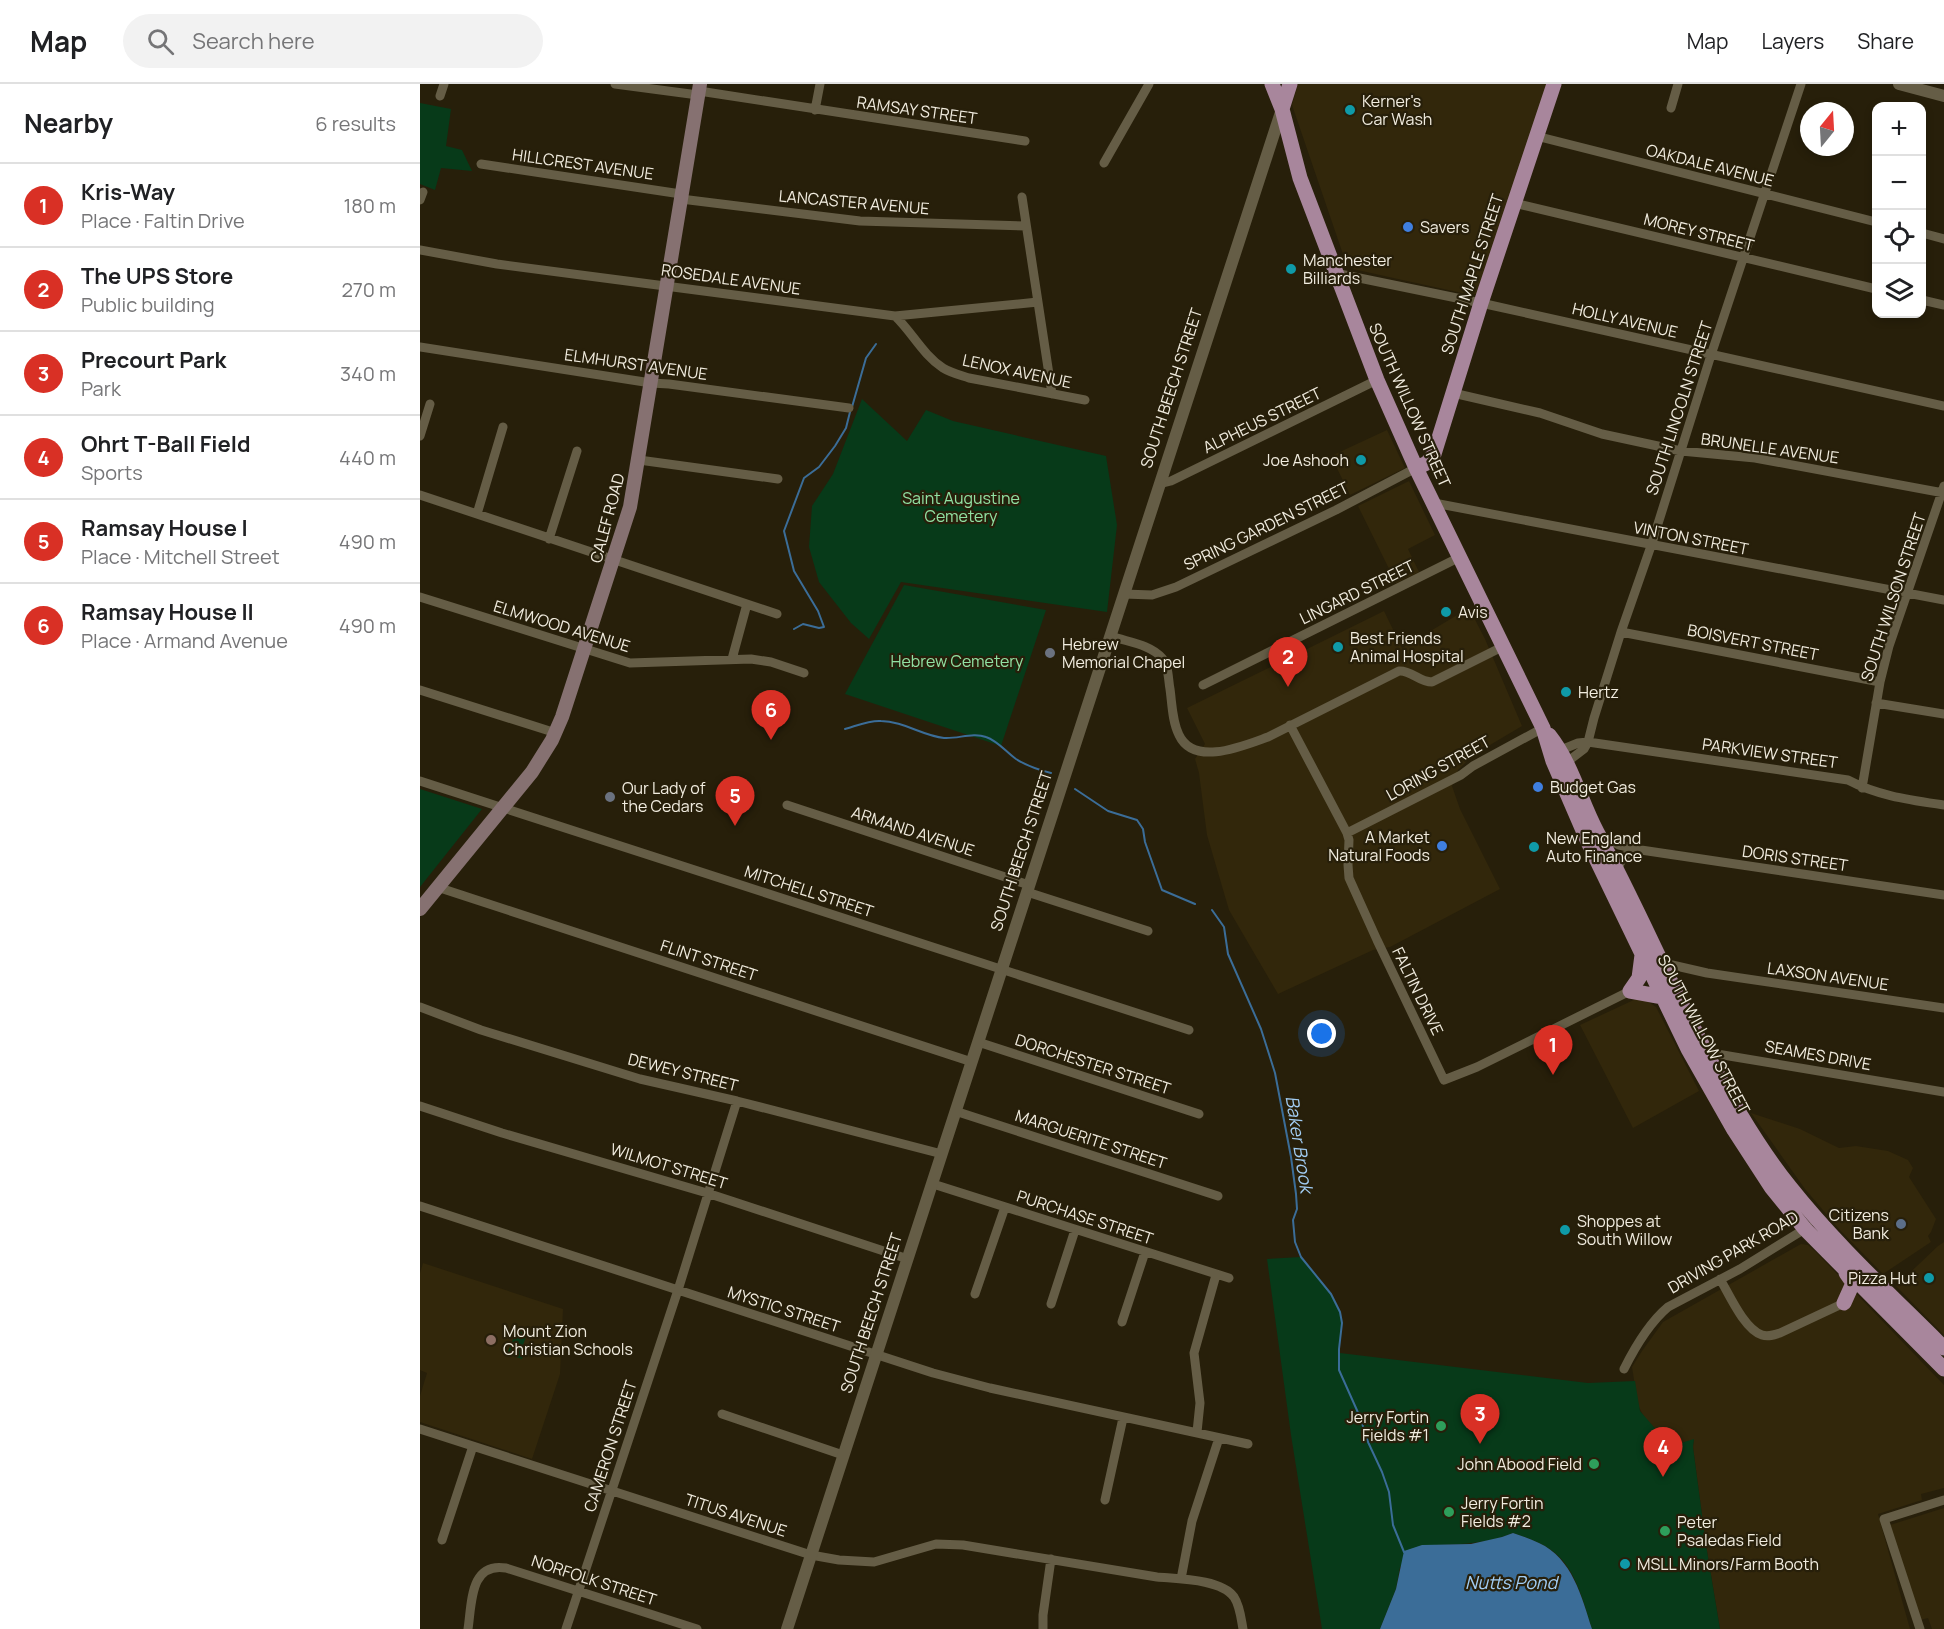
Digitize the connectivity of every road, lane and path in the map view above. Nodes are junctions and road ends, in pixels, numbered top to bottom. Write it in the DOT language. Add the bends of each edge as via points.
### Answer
graph roads {
  1 [pos="444,84"];
  2 [pos="615,84"];
  3 [pos="820,84"];
  4 [pos="1149,84"];
  5 [pos="1272,84"];
  6 [pos="1290,84"];
  7 [pos="1554,84"];
  8 [pos="1678,84"];
  9 [pos="1802,84"];
  10 [pos="1899,84"];
  11 [pos="699,90"];
  12 [pos="440,96"];
  13 [pos="1944,96"];
  14 [pos="1671,108"];
  15 [pos="1282,109"];
  16 [pos="815,110"];
  17 [pos="1536,136"];
  18 [pos="1025,141"];
  19 [pos="1104,163"];
  20 [pos="481,164"];
  21 [pos="1765,195"];
  22 [pos="681,196"];
  23 [pos="1022,197"];
  24 [pos="1514,203"];
  25 [pos="1872,221"];
  26 [pos="1026,226"];
  27 [pos="1926,234"];
  28 [pos="1944,239"];
  29 [pos="420,250"];
  30 [pos="1743,259"];
  31 [pos="1335,273"];
  32 [pos="667,285"];
  33 [pos="1872,288"];
  34 [pos="1926,301"];
  35 [pos="1038,302"];
  36 [pos="1481,303"];
  37 [pos="1944,305"];
  38 [pos="895,316"];
  39 [pos="420,347"];
  40 [pos="1711,355"];
  41 [pos="1377,380"];
  42 [pos="651,383"];
  43 [pos="1453,393"];
  44 [pos="1052,394"];
  45 [pos="1085,399"];
  46 [pos="430,404"];
  47 [pos="1944,406"];
  48 [pos="849,408"];
  49 [pos="503,427"];
  50 [pos="420,436"];
  51 [pos="577,451"];
  52 [pos="1682,451"];
  53 [pos="639,460"];
  54 [pos="1416,468"];
  55 [pos="778,479"];
  56 [pos="1159,484"];
  57 [pos="1943,491"];
  58 [pos="420,495"];
  59 [pos="1434,503"];
  60 [pos="477,514"];
  61 [pos="549,539"];
  62 [pos="1651,546"];
  63 [pos="1460,557"];
  64 [pos="614,559"];
  65 [pos="1907,593"];
  66 [pos="1124,594"];
  67 [pos="420,597"];
  68 [pos="1944,600"];
  69 [pos="747,604"];
  70 [pos="777,614"];
  71 [pos="1621,632"];
  72 [pos="1111,636"];
  73 [pos="1503,646"];
  74 [pos="584,650"];
  75 [pos="732,659"];
  76 [pos="804,673"];
  77 [pos="1880,682"];
  78 [pos="1203,685"];
  79 [pos="420,690"];
  80 [pos="1876,703"];
  81 [pos="1944,714"];
  82 [pos="1290,725"];
  83 [pos="1543,728"];
  84 [pos="556,733"];
  85 [pos="1588,742"];
  86 [pos="1559,759"];
  87 [pos="420,781"];
  88 [pos="1862,788"];
  89 [pos="787,805"];
  90 [pos="1944,805"];
  91 [pos="503,807"];
  92 [pos="1347,833"];
  93 [pos="1597,833"];
  94 [pos="1641,850"];
  95 [pos="1616,872"];
  96 [pos="437,887"];
  97 [pos="1028,888"];
  98 [pos="1944,895"];
  99 [pos="420,909"];
  100 [pos="1148,931"];
  101 [pos="1642,955"];
  102 [pos="1659,958"];
  103 [pos="1001,969"];
  104 [pos="1707,973"];
  105 [pos="1661,977"];
  106 [pos="1630,991"];
  107 [pos="1663,997"];
  108 [pos="420,1007"];
  109 [pos="1944,1008"];
  110 [pos="1189,1030"];
  111 [pos="978,1042"];
  112 [pos="1688,1049"];
  113 [pos="1705,1052"];
  114 [pos="972,1062"];
  115 [pos="1944,1092"];
  116 [pos="737,1101"];
  117 [pos="420,1106"];
  118 [pos="955,1112"];
  119 [pos="1199,1114"];
  120 [pos="942,1154"];
  121 [pos="933,1184"];
  122 [pos="707,1193"];
  123 [pos="1218,1196"];
  124 [pos="420,1206"];
  125 [pos="1005,1207"];
  126 [pos="1811,1225"];
  127 [pos="1075,1230"];
  128 [pos="1146,1252"];
  129 [pos="908,1259"];
  130 [pos="1844,1270"];
  131 [pos="1216,1275"];
  132 [pos="1228,1278"];
  133 [pos="1720,1279"];
  134 [pos="678,1290"];
  135 [pos="1866,1292"];
  136 [pos="975,1294"];
  137 [pos="1844,1303"];
  138 [pos="1051,1304"];
  139 [pos="1122,1322"];
  140 [pos="1944,1348"];
  141 [pos="876,1354"];
  142 [pos="1624,1369"];
  143 [pos="1944,1369"];
  144 [pos="722,1414"];
  145 [pos="1123,1418"];
  146 [pos="420,1429"];
  147 [pos="1197,1432"];
  148 [pos="1219,1438"];
  149 [pos="1248,1444"];
  150 [pos="473,1446"];
  151 [pos="843,1455"];
  152 [pos="611,1491"];
  153 [pos="1105,1500"];
  154 [pos="1944,1500"];
  155 [pos="442,1540"];
  156 [pos="811,1555"];
  157 [pos="1051,1559"];
  158 [pos="1181,1579"];
  159 [pos="579,1591"];
  160 [pos="468,1629"];
  161 [pos="566,1629"];
  162 [pos="697,1629"];
  163 [pos="787,1629"];
  164 [pos="1043,1629"];
  165 [pos="1242,1629"];
  166 [pos="1920,1629"];
  1 -- 12 [label="street"];
  2 -- 11 [label="street, RAMSAY STREET"];
  3 -- 16 [label="street"];
  4 -- 19 [label="street"];
  5 -- 15 [label="main road, SOUTH WILLOW STREET"];
  6 -- 15 [label="main road, SOUTH BEECH STREET"];
  7 -- 17 [label="main road, SOUTH MAPLE STREET"];
  8 -- 14 [label="street"];
  9 -- 21 [label="street, SOUTH LINCOLN STREET"];
  10 -- 13 [label="street"];
  11 -- 16 [label="street, RAMSAY STREET"];
  11 -- 22 [label="main road, CALEF ROAD"];
  15 -- 31 [label="main road, SOUTH WILLOW STREET" via="1300,178"];
  15 -- 56 [label="street, SOUTH BEECH STREET"];
  16 -- 18 [label="street, RAMSAY STREET"];
  17 -- 21 [label="street, OAKDALE AVENUE"];
  17 -- 24 [label="main road, SOUTH MAPLE STREET"];
  20 -- 22 [label="street, HILLCREST AVENUE"];
  21 -- 25 [label="street, OAKDALE AVENUE"];
  21 -- 30 [label="street, SOUTH LINCOLN STREET"];
  22 -- 26 [label="street, LANCASTER AVENUE" via="860,221"];
  22 -- 32 [label="main road, CALEF ROAD"];
  23 -- 26 [label="street"];
  24 -- 30 [label="street, MOREY STREET"];
  24 -- 36 [label="main road, SOUTH MAPLE STREET"];
  26 -- 35 [label="street"];
  27 -- 28 [label="street"];
  29 -- 32 [label="street, ROSEDALE AVENUE" via="497,264"];
  30 -- 33 [label="street, MOREY STREET"];
  30 -- 40 [label="street, SOUTH LINCOLN STREET"];
  31 -- 36 [label="street, HOLLY AVENUE"];
  31 -- 41 [label="main road, SOUTH WILLOW STREET"];
  32 -- 38 [label="street, ROSEDALE AVENUE"];
  32 -- 42 [label="main road, CALEF ROAD"];
  34 -- 37 [label="street"];
  35 -- 38 [label="street, ROSEDALE AVENUE"];
  35 -- 44 [label="street"];
  36 -- 40 [label="street, HOLLY AVENUE"];
  36 -- 43 [label="main road, SOUTH MAPLE STREET"];
  38 -- 44 [label="street, LENOX AVENUE" via="935,362 952,373"];
  39 -- 42 [label="street, ELMHURST AVENUE"];
  40 -- 47 [label="street, HOLLY AVENUE"];
  40 -- 52 [label="street, SOUTH LINCOLN STREET"];
  41 -- 54 [label="main road, SOUTH WILLOW STREET"];
  41 -- 56 [label="street, ALPHEUS STREET"];
  42 -- 48 [label="street, ELMHURST AVENUE"];
  42 -- 53 [label="main road, CALEF ROAD"];
  43 -- 52 [label="street, BRUNELLE AVENUE" via="1540,413 1602,434"];
  43 -- 54 [label="main road, SOUTH MAPLE STREET" via="1434,454"];
  44 -- 45 [label="street, LENOX AVENUE"];
  46 -- 50 [label="street"];
  49 -- 60 [label="street"];
  51 -- 61 [label="street"];
  52 -- 57 [label="street, BRUNELLE AVENUE" via="1755,458"];
  52 -- 62 [label="street, SOUTH LINCOLN STREET"];
  53 -- 55 [label="street"];
  53 -- 64 [label="main road, CALEF ROAD"];
  54 -- 59 [label="main road, SOUTH WILLOW STREET"];
  54 -- 66 [label="street, SPRING GARDEN STREET" via="1176,587 1152,595"];
  56 -- 66 [label="street, SOUTH BEECH STREET"];
  57 -- 65 [label="street, SOUTH WILSON STREET"];
  58 -- 60 [label="street"];
  59 -- 62 [label="street, VINTON STREET"];
  59 -- 63 [label="main road, SOUTH WILLOW STREET"];
  60 -- 61 [label="street"];
  61 -- 64 [label="street"];
  62 -- 65 [label="street, VINTON STREET"];
  62 -- 71 [label="street, SOUTH LINCOLN STREET"];
  63 -- 73 [label="main road, SOUTH WILLOW STREET"];
  63 -- 78 [label="street, LINGARD STREET"];
  64 -- 69 [label="street"];
  64 -- 74 [label="main road, CALEF ROAD"];
  65 -- 68 [label="street, VINTON STREET"];
  65 -- 77 [label="street, SOUTH WILSON STREET"];
  66 -- 72 [label="street, SOUTH BEECH STREET"];
  67 -- 74 [label="street, ELMWOOD AVENUE"];
  69 -- 70 [label="street"];
  69 -- 75 [label="street"];
  71 -- 77 [label="street, BOISVERT STREET"];
  71 -- 85 [label="street, SOUTH LINCOLN STREET"];
  72 -- 82 [label="street" via="1153,650 1162,658 1177,730 1183,741 1196,750 1211,752 1246,745"];
  72 -- 97 [label="street, SOUTH BEECH STREET"];
  73 -- 82 [label="street" via="1432,682 1399,671"];
  73 -- 83 [label="main road, SOUTH WILLOW STREET"];
  74 -- 75 [label="street, ELMWOOD AVENUE" via="640,664"];
  74 -- 84 [label="main road, CALEF ROAD"];
  75 -- 76 [label="street, ELMWOOD AVENUE" via="771,662"];
  77 -- 80 [label="street, SOUTH WILSON STREET"];
  79 -- 84 [label="street"];
  80 -- 81 [label="street"];
  80 -- 88 [label="street, SOUTH WILSON STREET"];
  82 -- 92 [label="street, FALTIN DRIVE"];
  83 -- 86 [label="main road, SOUTH WILLOW STREET"];
  83 -- 92 [label="street, LORING STREET"];
  84 -- 91 [label="main road, CALEF ROAD" via="541,761"];
  85 -- 86 [label="street" via="1578,743"];
  85 -- 86 [label="street, SOUTH LINCOLN STREET" via="1584,749"];
  85 -- 88 [label="street, PARKVIEW STREET" via="1848,780"];
  86 -- 93 [label="main road, SOUTH WILLOW STREET"];
  86 -- 101 [label="main road, SOUTH WILLOW STREET" via="1588,842"];
  87 -- 91 [label="street, MITCHELL STREET"];
  88 -- 90 [label="street, PARKVIEW STREET"];
  89 -- 97 [label="street, ARMAND AVENUE"];
  91 -- 96 [label="main road, CALEF ROAD"];
  91 -- 103 [label="street, MITCHELL STREET"];
  92 -- 106 [label="street, FALTIN DRIVE" via="1350,878 1444,1080"];
  93 -- 94 [label="street, DORIS STREET"];
  93 -- 95 [label="main road, SOUTH WILLOW STREET"];
  94 -- 95 [label="street" via="1624,856"];
  94 -- 98 [label="street, DORIS STREET"];
  95 -- 102 [label="main road, SOUTH WILLOW STREET"];
  96 -- 99 [label="main road, CALEF ROAD"];
  96 -- 114 [label="street, FLINT STREET"];
  97 -- 100 [label="street, ARMAND AVENUE"];
  97 -- 103 [label="street, SOUTH BEECH STREET"];
  101 -- 105 [label="main road, SOUTH WILLOW STREET"];
  101 -- 106 [label="main road" via="1639,978"];
  102 -- 104 [label="street, LAXSON AVENUE"];
  102 -- 105 [label="main road, SOUTH WILLOW STREET"];
  103 -- 110 [label="street, MITCHELL STREET"];
  103 -- 111 [label="street, SOUTH BEECH STREET"];
  104 -- 105 [label="street, LAXSON AVENUE"];
  104 -- 109 [label="street, LAXSON AVENUE"];
  105 -- 107 [label="main road, SOUTH WILLOW STREET"];
  105 -- 113 [label="main road, SOUTH WILLOW STREET"];
  106 -- 107 [label="main road"];
  107 -- 112 [label="main road, SOUTH WILLOW STREET"];
  108 -- 116 [label="street, DEWEY STREET" via="640,1079"];
  111 -- 114 [label="street, SOUTH BEECH STREET"];
  111 -- 119 [label="street, DORCHESTER STREET"];
  112 -- 113 [label="street, SEAMES DRIVE"];
  112 -- 126 [label="main road, SOUTH WILLOW STREET" via="1771,1187"];
  113 -- 115 [label="street, SEAMES DRIVE"];
  113 -- 126 [label="main road, SOUTH WILLOW STREET" via="1744,1122"];
  114 -- 118 [label="street, SOUTH BEECH STREET"];
  116 -- 120 [label="street, DEWEY STREET"];
  116 -- 122 [label="street, CAMERON STREET"];
  117 -- 122 [label="street, WILMOT STREET"];
  118 -- 120 [label="street, SOUTH BEECH STREET"];
  118 -- 123 [label="street, MARGUERITE STREET"];
  120 -- 121 [label="street, SOUTH BEECH STREET"];
  121 -- 125 [label="street, PURCHASE STREET"];
  121 -- 129 [label="street, SOUTH BEECH STREET"];
  122 -- 129 [label="street, WILMOT STREET"];
  122 -- 134 [label="street, CAMERON STREET"];
  124 -- 134 [label="street, MYSTIC STREET"];
  125 -- 127 [label="street, PURCHASE STREET"];
  125 -- 136 [label="street"];
  126 -- 130 [label="main road, SOUTH WILLOW STREET"];
  126 -- 133 [label="street, DRIVING PARK ROAD"];
  126 -- 140 [label="main road, SOUTH WILLOW STREET"];
  127 -- 128 [label="street, PURCHASE STREET"];
  127 -- 138 [label="street"];
  128 -- 131 [label="street, PURCHASE STREET"];
  128 -- 139 [label="street"];
  129 -- 141 [label="street, SOUTH BEECH STREET"];
  130 -- 135 [label="main road, SOUTH WILLOW STREET"];
  130 -- 137 [label="main road" via="1852,1283"];
  131 -- 132 [label="street, PURCHASE STREET"];
  131 -- 147 [label="street" via="1194,1353 1200,1403"];
  133 -- 137 [label="street" via="1747,1323 1762,1335 1780,1333"];
  133 -- 142 [label="street, DRIVING PARK ROAD" via="1661,1313"];
  134 -- 141 [label="street, MYSTIC STREET"];
  134 -- 152 [label="street, CAMERON STREET"];
  135 -- 137 [label="main road"];
  135 -- 143 [label="main road, SOUTH WILLOW STREET"];
  141 -- 145 [label="street, MYSTIC STREET" via="990,1388"];
  141 -- 151 [label="street, SOUTH BEECH STREET"];
  144 -- 151 [label="street"];
  145 -- 147 [label="street, MYSTIC STREET"];
  145 -- 153 [label="street"];
  146 -- 150 [label="street, TITUS AVENUE"];
  147 -- 148 [label="street, MYSTIC STREET"];
  148 -- 149 [label="street, MYSTIC STREET"];
  148 -- 158 [label="street" via="1188,1536"];
  150 -- 152 [label="street, TITUS AVENUE"];
  150 -- 155 [label="street"];
  151 -- 156 [label="street, SOUTH BEECH STREET"];
  152 -- 156 [label="street, TITUS AVENUE"];
  152 -- 159 [label="street, CAMERON STREET"];
  154 -- 166 [label="street" via="1884,1518"];
  156 -- 157 [label="street, TITUS AVENUE" via="874,1562 947,1544"];
  156 -- 163 [label="street, SOUTH BEECH STREET"];
  157 -- 158 [label="street, TITUS AVENUE"];
  157 -- 164 [label="street"];
  158 -- 165 [label="street, TITUS AVENUE" via="1226,1589 1238,1603"];
  159 -- 160 [label="street, NORFOLK STREET" via="506,1568 484,1570 475,1588"];
  159 -- 161 [label="street, CAMERON STREET"];
  159 -- 162 [label="street, NORFOLK STREET"];
}
